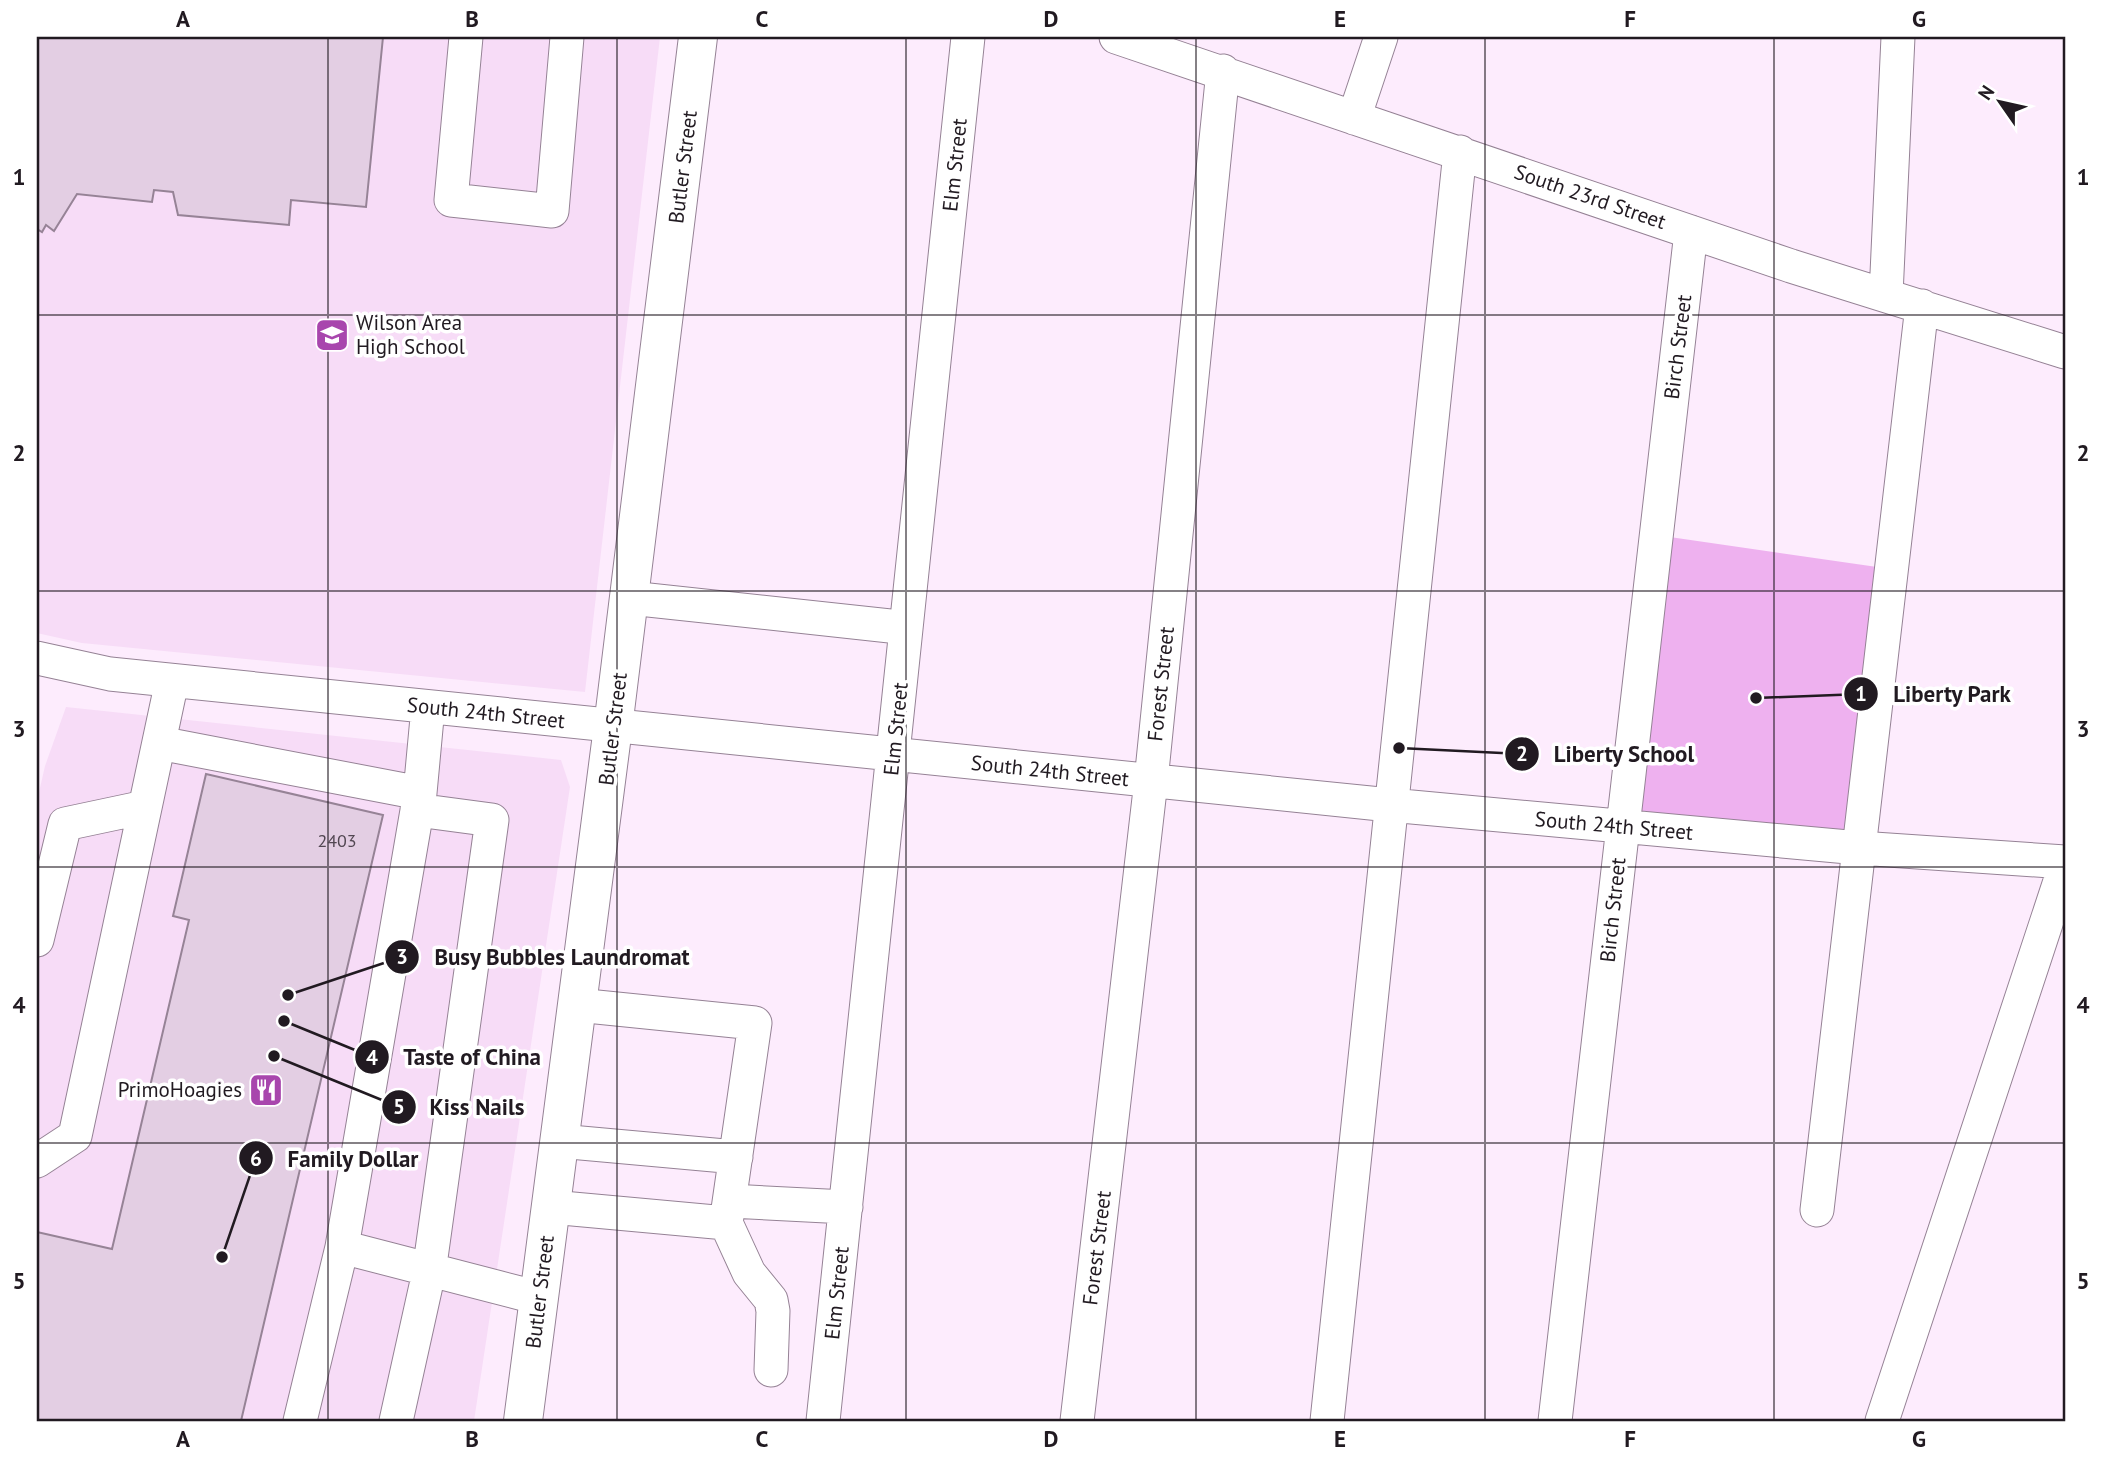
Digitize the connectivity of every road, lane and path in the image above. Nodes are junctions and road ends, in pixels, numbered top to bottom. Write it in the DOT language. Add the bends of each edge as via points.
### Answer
graph roads {
  1 [pos="466,37"];
  2 [pos="567,37"];
  3 [pos="698,37"];
  4 [pos="968,37"];
  5 [pos="1116,37"];
  6 [pos="1381,37"];
  7 [pos="1898,37"];
  8 [pos="1223,71"];
  9 [pos="1354,118"];
  10 [pos="1460,152"];
  11 [pos="1691,232"];
  12 [pos="1886,295"];
  13 [pos="1922,306"];
  14 [pos="2065,352"];
  15 [pos="629,598"];
  16 [pos="890,626"];
  17 [pos="37,658"];
  18 [pos="172,681"];
  19 [pos="428,707"];
  20 [pos="614,727"];
  21 [pos="159,743"];
  22 [pos="893,755"];
  23 [pos="1151,781"];
  24 [pos="419,802"];
  25 [pos="1390,805"];
  26 [pos="145,807"];
  27 [pos="1622,827"];
  28 [pos="1858,848"];
  29 [pos="2065,864"];
  30 [pos="37,940"];
  31 [pos="577,1005"];
  32 [pos="559,1141"];
  33 [pos="736,1157"];
  34 [pos="37,1161"];
  35 [pos="551,1207"];
  36 [pos="846,1207"];
  37 [pos="1817,1210"];
  38 [pos="728,1212"];
  39 [pos="342,1247"];
  40 [pos="429,1272"];
  41 [pos="539,1298"];
  42 [pos="771,1370"];
  43 [pos="300,1421"];
  44 [pos="396,1421"];
  45 [pos="523,1421"];
  46 [pos="823,1421"];
  47 [pos="1077,1421"];
  48 [pos="1327,1421"];
  49 [pos="1555,1421"];
  50 [pos="1882,1421"];
  1 -- 2 [label="street" via="451,200 552,211"];
  3 -- 15 [label="main road, Butler Street"];
  4 -- 22 [label="street, Elm Street"];
  5 -- 8 [label="street, South 23rd Street"];
  6 -- 9 [label="street"];
  7 -- 12 [label="street"];
  8 -- 9 [label="street, South 23rd Street"];
  8 -- 23 [label="street, Forest Street"];
  9 -- 10 [label="street, South 23rd Street"];
  10 -- 11 [label="street, South 23rd Street"];
  10 -- 25 [label="street"];
  11 -- 12 [label="street, South 23rd Street"];
  11 -- 27 [label="street, Birch Street"];
  12 -- 13 [label="street, South 23rd Street"];
  13 -- 14 [label="street, South 23rd Street"];
  13 -- 28 [label="street"];
  15 -- 16 [label="street"];
  15 -- 20 [label="main road, Butler Street"];
  17 -- 18 [label="street, South 24th Street" via="110,674"];
  18 -- 19 [label="street, South 24th Street"];
  18 -- 21 [label="street"];
  19 -- 20 [label="street, South 24th Street"];
  19 -- 24 [label="street"];
  20 -- 22 [label="street, South 24th Street"];
  20 -- 31 [label="main road, Butler Street"];
  21 -- 24 [label="street"];
  21 -- 26 [label="street"];
  22 -- 23 [label="street, South 24th Street"];
  22 -- 36 [label="street, Elm Street"];
  23 -- 25 [label="street, South 24th Street"];
  23 -- 47 [label="street, Forest Street"];
  24 -- 39 [label="street"];
  24 -- 40 [label="street" via="492,820"];
  25 -- 27 [label="street, South 24th Street"];
  25 -- 48 [label="street"];
  26 -- 30 [label="street" via="65,824"];
  26 -- 34 [label="street" via="75,1136"];
  27 -- 28 [label="street, South 24th Street"];
  27 -- 49 [label="street, Birch Street"];
  28 -- 29 [label="street, South 24th Street"];
  28 -- 37 [label="street"];
  29 -- 50 [label="street"];
  31 -- 32 [label="main road, Butler Street"];
  31 -- 33 [label="street" via="755,1023"];
  32 -- 33 [label="street"];
  32 -- 35 [label="main road, Butler Street"];
  33 -- 38 [label="street"];
  35 -- 38 [label="street"];
  35 -- 41 [label="main road, Butler Street"];
  36 -- 38 [label="street"];
  36 -- 46 [label="street, Elm Street"];
  38 -- 42 [label="street" via="750,1273 771,1300"];
  39 -- 40 [label="street"];
  39 -- 43 [label="street"];
  40 -- 41 [label="street"];
  40 -- 44 [label="street"];
  41 -- 45 [label="main road, Butler Street"];
}
